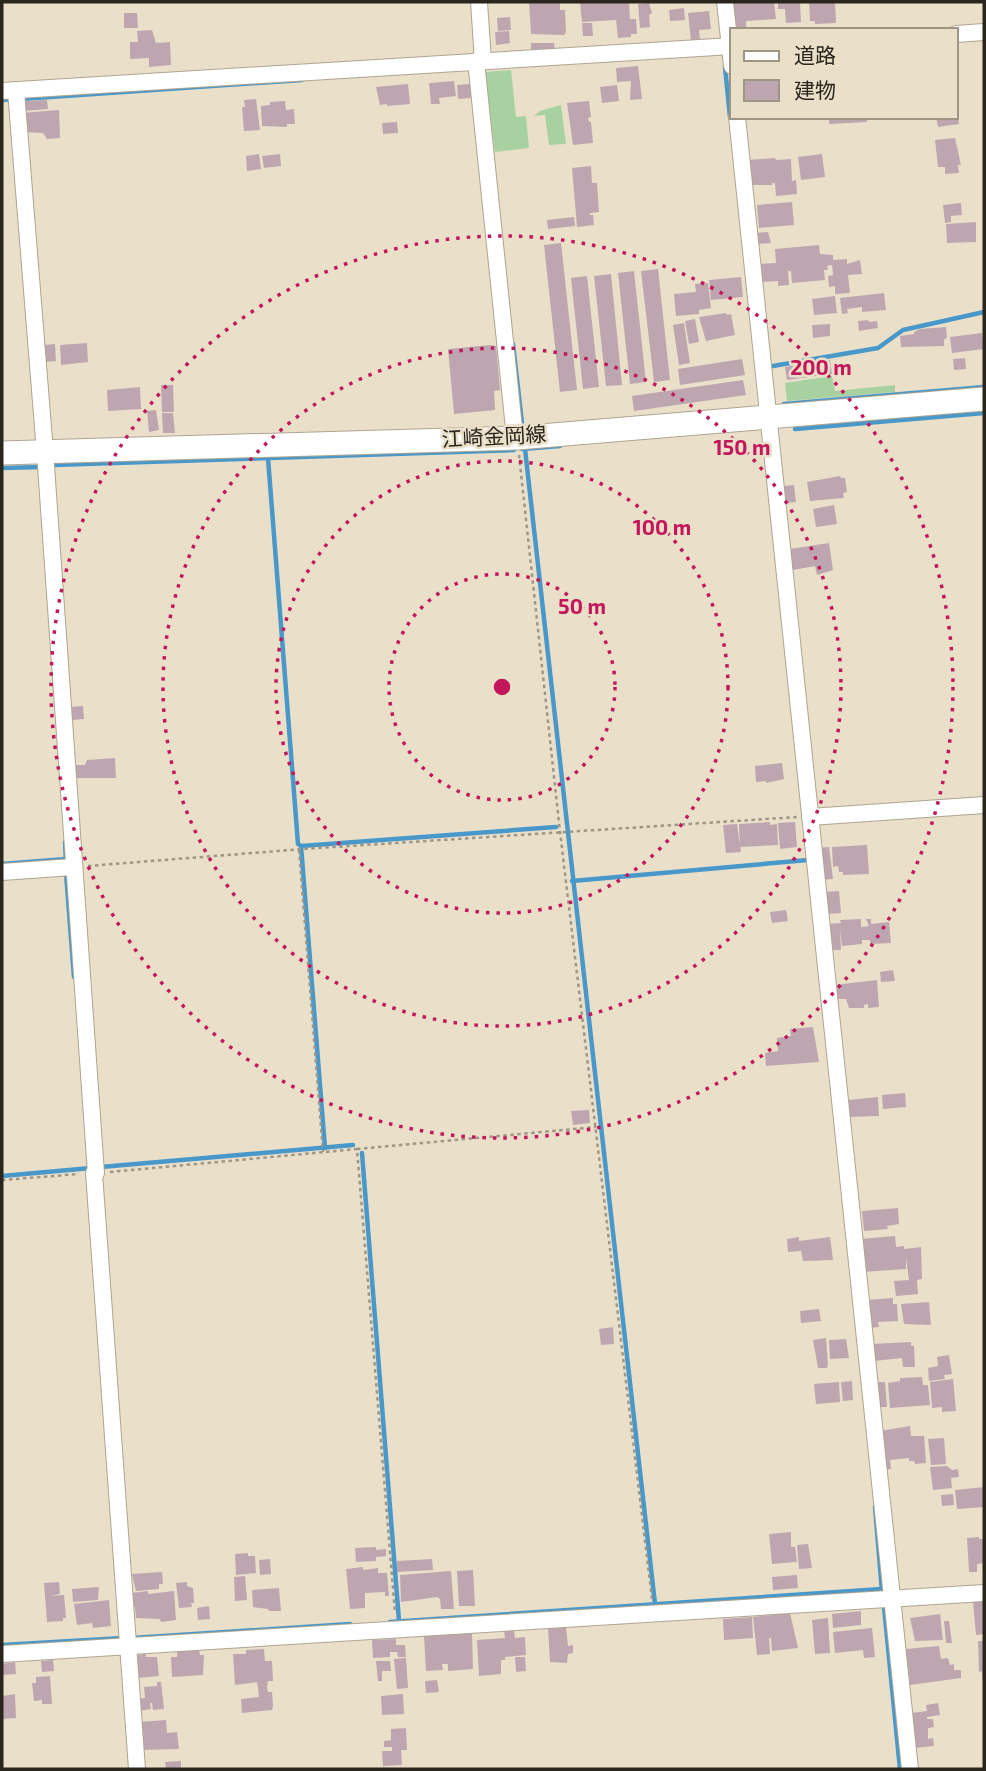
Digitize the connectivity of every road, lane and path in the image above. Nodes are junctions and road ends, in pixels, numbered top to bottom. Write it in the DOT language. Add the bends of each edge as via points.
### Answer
graph roads {
  1 [pos="479,2"];
  2 [pos="725,2"];
  3 [pos="984,32"];
  4 [pos="958,34"];
  5 [pos="730,39"];
  6 [pos="730,46"];
  7 [pos="480,61"];
  8 [pos="9,91"];
  9 [pos="737,119"];
  10 [pos="984,399"];
  11 [pos="768,417"];
  12 [pos="516,438"];
  13 [pos="45,452"];
  14 [pos="2,453"];
  15 [pos="984,805"];
  16 [pos="806,817"];
  17 [pos="564,832"];
  18 [pos="301,850"];
  19 [pos="73,867"];
  20 [pos="2,872"];
  21 [pos="596,1127"];
  22 [pos="323,1149"];
  23 [pos="357,1149"];
  24 [pos="95,1173"];
  25 [pos="2,1180"];
  26 [pos="984,1593"];
  27 [pos="893,1598"];
  28 [pos="652,1601"];
  29 [pos="395,1616"];
  30 [pos="128,1641"];
  31 [pos="2,1654"];
  32 [pos="137,1769"];
  33 [pos="910,1769"];
  1 -- 7 [label="street"];
  2 -- 5 [label="street"];
  3 -- 4 [label="street"];
  6 -- 7 [label="street"];
  7 -- 8 [label="street"];
  7 -- 12 [label="street"];
  8 -- 13 [label="street"];
  9 -- 11 [label="street"];
  10 -- 11 [label="main road, 江崎金岡線"];
  11 -- 12 [label="main road, 江崎金岡線"];
  11 -- 16 [label="street"];
  12 -- 13 [label="main road, 江崎金岡線"];
  12 -- 17 [label="path"];
  13 -- 14 [label="main road, 江崎金岡線"];
  13 -- 19 [label="street"];
  15 -- 16 [label="street"];
  16 -- 17 [label="path"];
  16 -- 27 [label="street"];
  17 -- 18 [label="path"];
  17 -- 21 [label="path"];
  18 -- 19 [label="path"];
  18 -- 22 [label="path"];
  19 -- 20 [label="street"];
  19 -- 24 [label="street"];
  21 -- 23 [label="path"];
  21 -- 28 [label="path"];
  22 -- 23 [label="path"];
  22 -- 24 [label="path"];
  23 -- 29 [label="path"];
  24 -- 25 [label="path"];
  24 -- 30 [label="street"];
  26 -- 27 [label="street"];
  27 -- 30 [label="street"];
  27 -- 33 [label="street"];
  30 -- 31 [label="street"];
  30 -- 32 [label="street"];
}
